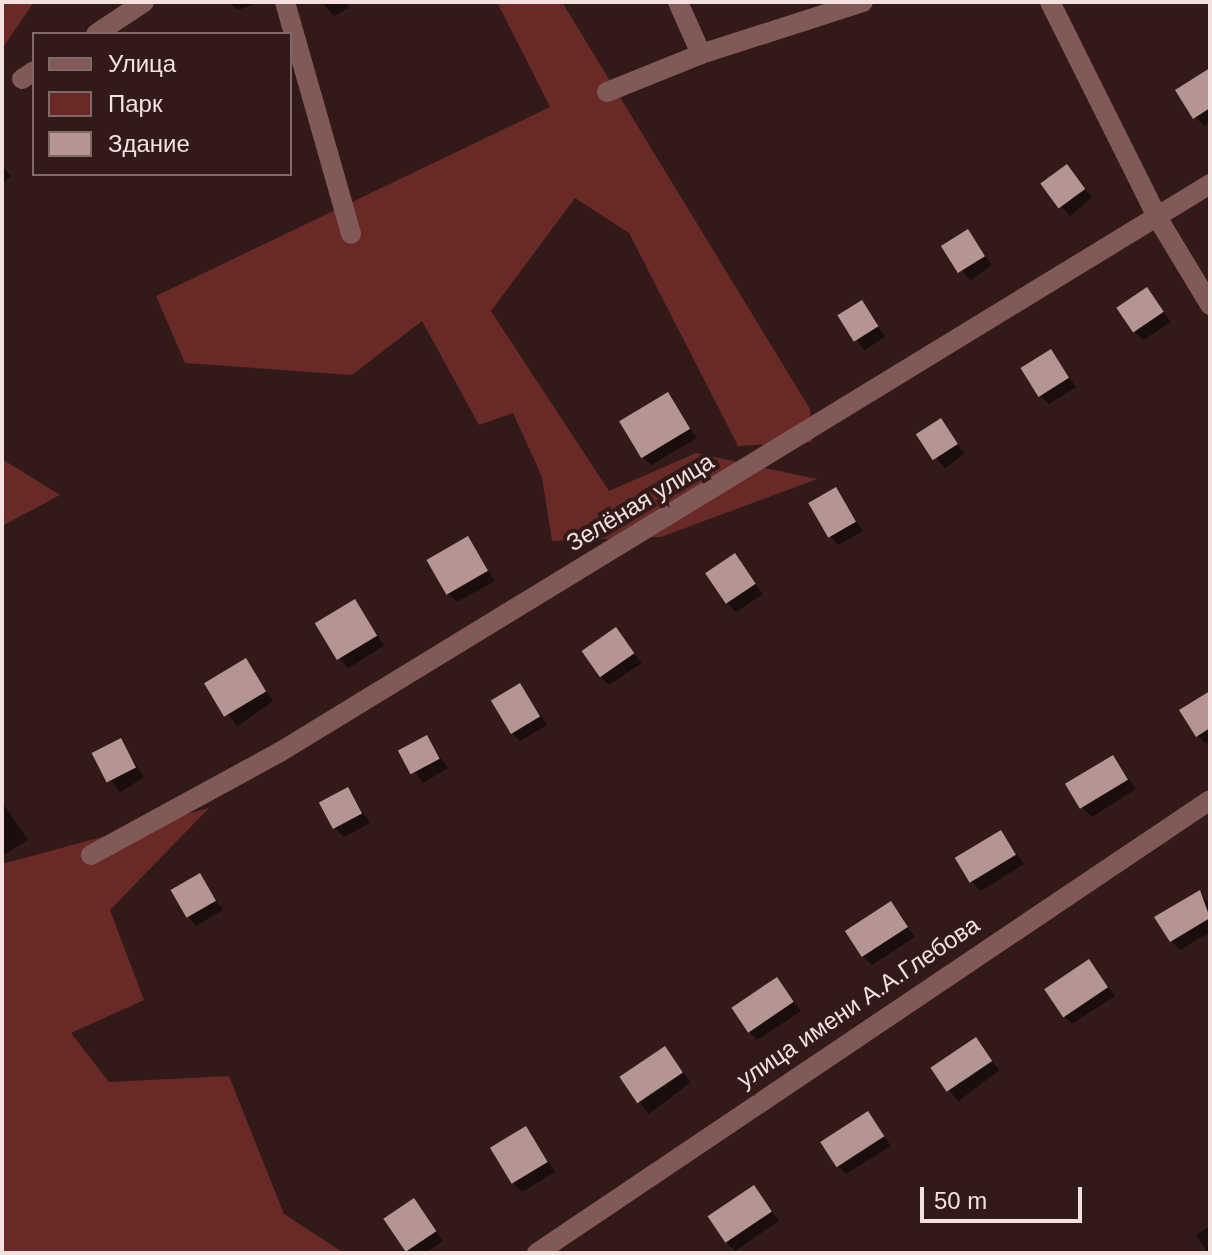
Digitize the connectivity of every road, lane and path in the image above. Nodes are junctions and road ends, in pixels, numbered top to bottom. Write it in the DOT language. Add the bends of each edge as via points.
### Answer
graph roads {
  1 [pos="144,2"];
  2 [pos="285,2"];
  3 [pos="678,2"];
  4 [pos="863,2"];
  5 [pos="1048,3"];
  6 [pos="99,32"];
  7 [pos="701,54"];
  8 [pos="607,92"];
  9 [pos="1210,184"];
  10 [pos="1157,217"];
  11 [pos="351,234"];
  12 [pos="1210,305"];
  13 [pos="1210,800"];
  14 [pos="91,855"];
  15 [pos="536,1251"];
  1 -- 6 [label="street"];
  2 -- 11 [label="street"];
  3 -- 7 [label="street"];
  4 -- 7 [label="street"];
  5 -- 10 [label="street"];
  7 -- 8 [label="street"];
  9 -- 10 [label="street, Зелёная улица"];
  10 -- 12 [label="street"];
  10 -- 14 [label="street, Зелёная улица" via="280,752"];
  13 -- 15 [label="street, улица имени А.А.Глебова"];
}
